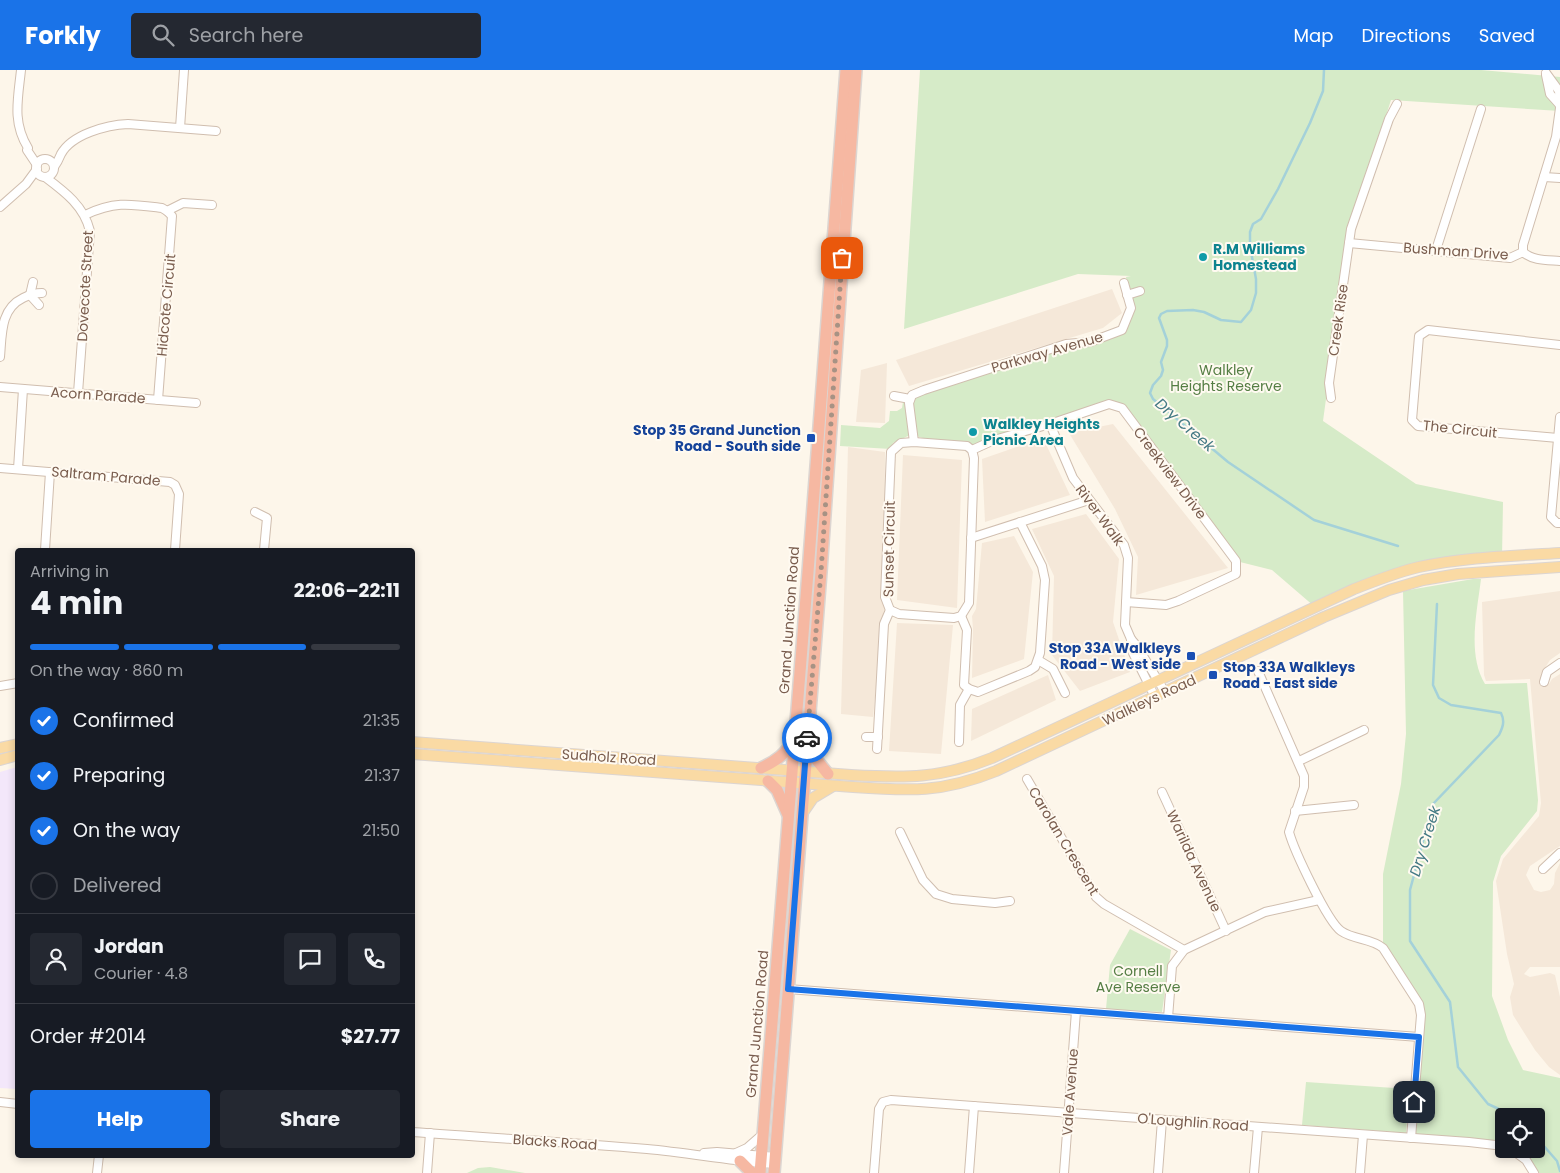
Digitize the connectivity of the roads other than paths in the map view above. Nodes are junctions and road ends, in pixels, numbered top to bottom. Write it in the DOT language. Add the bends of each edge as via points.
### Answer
graph roads {
  1 [pos="21,70"];
  2 [pos="184,70"];
  3 [pos="846,70"];
  4 [pos="856,70"];
  5 [pos="1546,71"];
  6 [pos="1397,104"];
  7 [pos="1481,109"];
  8 [pos="180,128"];
  9 [pos="216,131"];
  10 [pos="28,148"];
  11 [pos="61,154"];
  12 [pos="45,160"];
  13 [pos="37,167"];
  14 [pos="54,168"];
  15 [pos="44,177"];
  16 [pos="1544,177"];
  17 [pos="1560,178"];
  18 [pos="26,184"];
  19 [pos="61,187"];
  20 [pos="212,205"];
  21 [pos="0,207"];
  22 [pos="168,211"];
  23 [pos="85,215"];
  24 [pos="1349,243"];
  25 [pos="1436,250"];
  26 [pos="1523,252"];
  27 [pos="1560,261"];
  28 [pos="33,282"];
  29 [pos="1124,283"];
  30 [pos="1140,292"];
  31 [pos="42,293"];
  32 [pos="30,295"];
  33 [pos="1127,295"];
  34 [pos="38,305"];
  35 [pos="1560,345"];
  36 [pos="0,357"];
  37 [pos="0,388"];
  38 [pos="23,389"];
  39 [pos="78,394"];
  40 [pos="894,396"];
  41 [pos="1331,398"];
  42 [pos="910,399"];
  43 [pos="158,400"];
  44 [pos="196,403"];
  45 [pos="1560,417"];
  46 [pos="1050,424"];
  47 [pos="1558,438"];
  48 [pos="914,442"];
  49 [pos="972,450"];
  50 [pos="0,468"];
  51 [pos="18,469"];
  52 [pos="50,472"];
  53 [pos="1089,500"];
  54 [pos="255,512"];
  55 [pos="1020,522"];
  56 [pos="1560,523"];
  57 [pos="971,538"];
  58 [pos="45,548"];
  59 [pos="175,548"];
  60 [pos="264,548"];
  61 [pos="1560,553"];
  62 [pos="1560,566"];
  63 [pos="1126,602"];
  64 [pos="890,610"];
  65 [pos="961,616"];
  66 [pos="1038,660"];
  67 [pos="1560,663"];
  68 [pos="1258,671"];
  69 [pos="1544,682"];
  70 [pos="1153,683"];
  71 [pos="15,684"];
  72 [pos="0,686"];
  73 [pos="970,689"];
  74 [pos="1065,693"];
  75 [pos="1160,695"];
  76 [pos="1364,730"];
  77 [pos="808,735"];
  78 [pos="795,736"];
  79 [pos="866,737"];
  80 [pos="878,737"];
  81 [pos="415,742"];
  82 [pos="959,742"];
  83 [pos="15,745"];
  84 [pos="0,748"];
  85 [pos="877,750"];
  86 [pos="415,754"];
  87 [pos="15,756"];
  88 [pos="0,760"];
  89 [pos="1299,761"];
  90 [pos="761,768"];
  91 [pos="828,774"];
  92 [pos="792,777"];
  93 [pos="804,778"];
  94 [pos="1027,779"];
  95 [pos="768,781"];
  96 [pos="834,786"];
  97 [pos="1162,792"];
  98 [pos="1354,805"];
  99 [pos="1296,811"];
  100 [pos="801,815"];
  101 [pos="789,816"];
  102 [pos="900,832"];
  103 [pos="1560,853"];
  104 [pos="1543,870"];
  105 [pos="1319,900"];
  106 [pos="1010,902"];
  107 [pos="1226,931"];
  108 [pos="1184,950"];
  109 [pos="775,988"];
  110 [pos="788,989"];
  111 [pos="1076,1011"];
  112 [pos="1168,1018"];
  113 [pos="1419,1037"];
  114 [pos="0,1102"];
  115 [pos="15,1104"];
  116 [pos="974,1106"];
  117 [pos="1068,1113"];
  118 [pos="1162,1120"];
  119 [pos="1258,1127"];
  120 [pos="415,1132"];
  121 [pos="430,1133"];
  122 [pos="763,1134"];
  123 [pos="1363,1135"];
  124 [pos="1411,1138"];
  125 [pos="1495,1145"];
  126 [pos="98,1158"];
  127 [pos="737,1158"];
  128 [pos="1523,1158"];
  129 [pos="761,1164"];
  130 [pos="775,1165"];
  131 [pos="97,1173"];
  132 [pos="427,1173"];
  133 [pos="752,1173"];
  134 [pos="874,1173"];
  135 [pos="969,1173"];
  136 [pos="1064,1173"];
  137 [pos="1158,1173"];
  138 [pos="1254,1173"];
  139 [pos="1360,1173"];
  140 [pos="1534,1173"];
  1 -- 10 [label="street" via="17,116"];
  2 -- 8 [label="street"];
  3 -- 78 [label="highway, Grand Junction Road"];
  4 -- 77 [label="highway, Grand Junction Road"];
  5 -- 16 [label="street" via="1550,94 1560,108 1556,137"];
  6 -- 24 [label="street, Creek Rise" via="1351,229"];
  7 -- 25 [label="street"];
  8 -- 9 [label="street"];
  8 -- 11 [label="street" via="116,124 81,137"];
  10 -- 12 [label="street"];
  10 -- 13 [label="street"];
  11 -- 12 [label="street"];
  11 -- 14 [label="street"];
  12 -- 13 [label="street"];
  12 -- 14 [label="street"];
  13 -- 15 [label="street"];
  13 -- 18 [label="street"];
  14 -- 15 [label="street" via="51,175"];
  14 -- 19 [label="street, Dovecote Street"];
  15 -- 18 [label="street"];
  15 -- 19 [label="street, Dovecote Street"];
  16 -- 17 [label="street"];
  16 -- 26 [label="street"];
  18 -- 21 [label="street"];
  19 -- 23 [label="street, Dovecote Street"];
  20 -- 22 [label="street" via="183,203"];
  22 -- 23 [label="street" via="116,204 100,207"];
  22 -- 43 [label="street, Hidcote Circuit" via="172,224"];
  23 -- 39 [label="street, Dovecote Street" via="90,231"];
  24 -- 25 [label="street, Bushman Drive"];
  24 -- 41 [label="street, Creek Rise" via="1329,383"];
  25 -- 26 [label="street, Bushman Drive" via="1510,258"];
  26 -- 27 [label="street, Bushman Drive" via="1534,258"];
  28 -- 32 [label="street"];
  29 -- 33 [label="street, Parkway Avenue"];
  30 -- 33 [label="street"];
  31 -- 32 [label="street"];
  32 -- 34 [label="street"];
  32 -- 36 [label="street" via="18,300 3,319"];
  33 -- 42 [label="street, Parkway Avenue" via="1131,308 1122,330 1090,342 1066,344 924,390"];
  35 -- 47 [label="street, The Circuit" via="1428,330 1419,336 1412,420 1418,426"];
  37 -- 38 [label="street, Acorn Parade"];
  38 -- 39 [label="street, Acorn Parade"];
  38 -- 51 [label="street"];
  39 -- 43 [label="street, Acorn Parade"];
  40 -- 42 [label="street"];
  42 -- 48 [label="street"];
  43 -- 44 [label="street, Acorn Parade"];
  45 -- 47 [label="street"];
  46 -- 49 [label="street, Creekview Drive" via="994,440"];
  46 -- 53 [label="street, River Walk" via="1073,478"];
  46 -- 63 [label="street, Creekview Drive" via="1109,404 1122,408 1236,561 1236,574 1178,601 1166,605"];
  47 -- 56 [label="street" via="1551,517"];
  48 -- 49 [label="street, Sunset Circuit" via="967,446"];
  48 -- 64 [label="street, Sunset Circuit" via="901,443 891,452 885,597"];
  49 -- 57 [label="street"];
  50 -- 51 [label="street, Saltram Parade"];
  51 -- 52 [label="street, Saltram Parade"];
  52 -- 58 [label="street"];
  52 -- 59 [label="street, Saltram Parade" via="175,485 179,494"];
  53 -- 55 [label="street"];
  53 -- 63 [label="street, River Walk" via="1124,545 1128,558"];
  54 -- 60 [label="street" via="267,518"];
  55 -- 57 [label="street"];
  55 -- 66 [label="street" via="1044,572"];
  57 -- 65 [label="street" via="969,603"];
  61 -- 70 [label="main road, Walkleys Road" via="1464,560 1400,572 1354,589"];
  62 -- 75 [label="main road, Walkleys Road" via="1458,574 1400,586 1333,613"];
  63 -- 70 [label="street, River Walk" via="1125,625"];
  64 -- 65 [label="street, Sunset Circuit" via="899,614"];
  64 -- 80 [label="street" via="884,624"];
  65 -- 73 [label="street" via="967,630 964,685"];
  66 -- 73 [label="street" via="1029,671 978,692"];
  66 -- 74 [label="street" via="1053,670"];
  67 -- 69 [label="street" via="1548,672"];
  68 -- 89 [label="street"];
  70 -- 75 [label="street, River Walk"];
  70 -- 91 [label="main road, Walkleys Road" via="992,758 959,770 921,777"];
  71 -- 72 [label="street"];
  73 -- 82 [label="street" via="960,705"];
  75 -- 96 [label="main road, Walkleys Road" via="961,784 911,790"];
  76 -- 89 [label="street"];
  77 -- 91 [label="highway" via="816,759"];
  77 -- 93 [label="highway, Grand Junction Road"];
  78 -- 90 [label="highway" via="781,757"];
  78 -- 92 [label="highway, Grand Junction Road"];
  79 -- 80 [label="street"];
  80 -- 85 [label="street"];
  81 -- 90 [label="main road, Sudholz Road"];
  83 -- 84 [label="main road"];
  86 -- 95 [label="main road, Sudholz Road"];
  87 -- 88 [label="main road"];
  89 -- 99 [label="street" via="1305,779"];
  90 -- 92 [label="main road, Sudholz Road"];
  91 -- 93 [label="main road, Walkleys Road"];
  92 -- 93 [label="main road, Walkleys Road"];
  92 -- 95 [label="main road, Sudholz Road"];
  92 -- 101 [label="highway, Grand Junction Road"];
  93 -- 96 [label="main road, Walkleys Road"];
  93 -- 100 [label="highway, Grand Junction Road"];
  94 -- 108 [label="street, Carolan Crescent" via="1096,897"];
  95 -- 101 [label="highway" via="777,790"];
  96 -- 100 [label="main road" via="813,798"];
  97 -- 107 [label="street, Warilda Avenue"];
  98 -- 99 [label="street"];
  99 -- 105 [label="street" via="1290,836"];
  100 -- 110 [label="highway, Grand Junction Road"];
  101 -- 109 [label="highway, Grand Junction Road"];
  102 -- 106 [label="street" via="923,880 936,894 952,899"];
  103 -- 104 [label="street"];
  105 -- 107 [label="street" via="1265,912"];
  105 -- 113 [label="street" via="1331,921 1342,932 1376,943 1385,952 1419,1004"];
  107 -- 108 [label="street"];
  108 -- 112 [label="street" via="1172,966"];
  109 -- 110 [label="highway"];
  109 -- 122 [label="highway, Grand Junction Road"];
  110 -- 111 [label="street"];
  110 -- 130 [label="highway, Grand Junction Road"];
  111 -- 112 [label="street"];
  111 -- 117 [label="street, Vale Avenue"];
  112 -- 113 [label="street"];
  113 -- 124 [label="street"];
  114 -- 115 [label="street"];
  116 -- 117 [label="street, O'Loughlin Road"];
  116 -- 134 [label="street, O'Loughlin Road" via="883,1102 879,1109"];
  116 -- 135 [label="street"];
  117 -- 118 [label="street, O'Loughlin Road"];
  117 -- 136 [label="street, Vale Avenue"];
  118 -- 119 [label="street, O'Loughlin Road"];
  118 -- 137 [label="street"];
  119 -- 123 [label="street, O'Loughlin Road"];
  119 -- 138 [label="street"];
  120 -- 121 [label="street, Blacks Road"];
  121 -- 127 [label="street, Blacks Road"];
  121 -- 132 [label="street"];
  122 -- 127 [label="street"];
  122 -- 129 [label="highway, Grand Junction Road"];
  123 -- 124 [label="street, O'Loughlin Road"];
  123 -- 139 [label="street"];
  124 -- 125 [label="street, O'Loughlin Road"];
  126 -- 131 [label="street"];
  127 -- 129 [label="street, Blacks Road"];
  127 -- 133 [label="highway"];
  128 -- 140 [label="street"];
  129 -- 130 [label="street, Blacks Road"];
}
